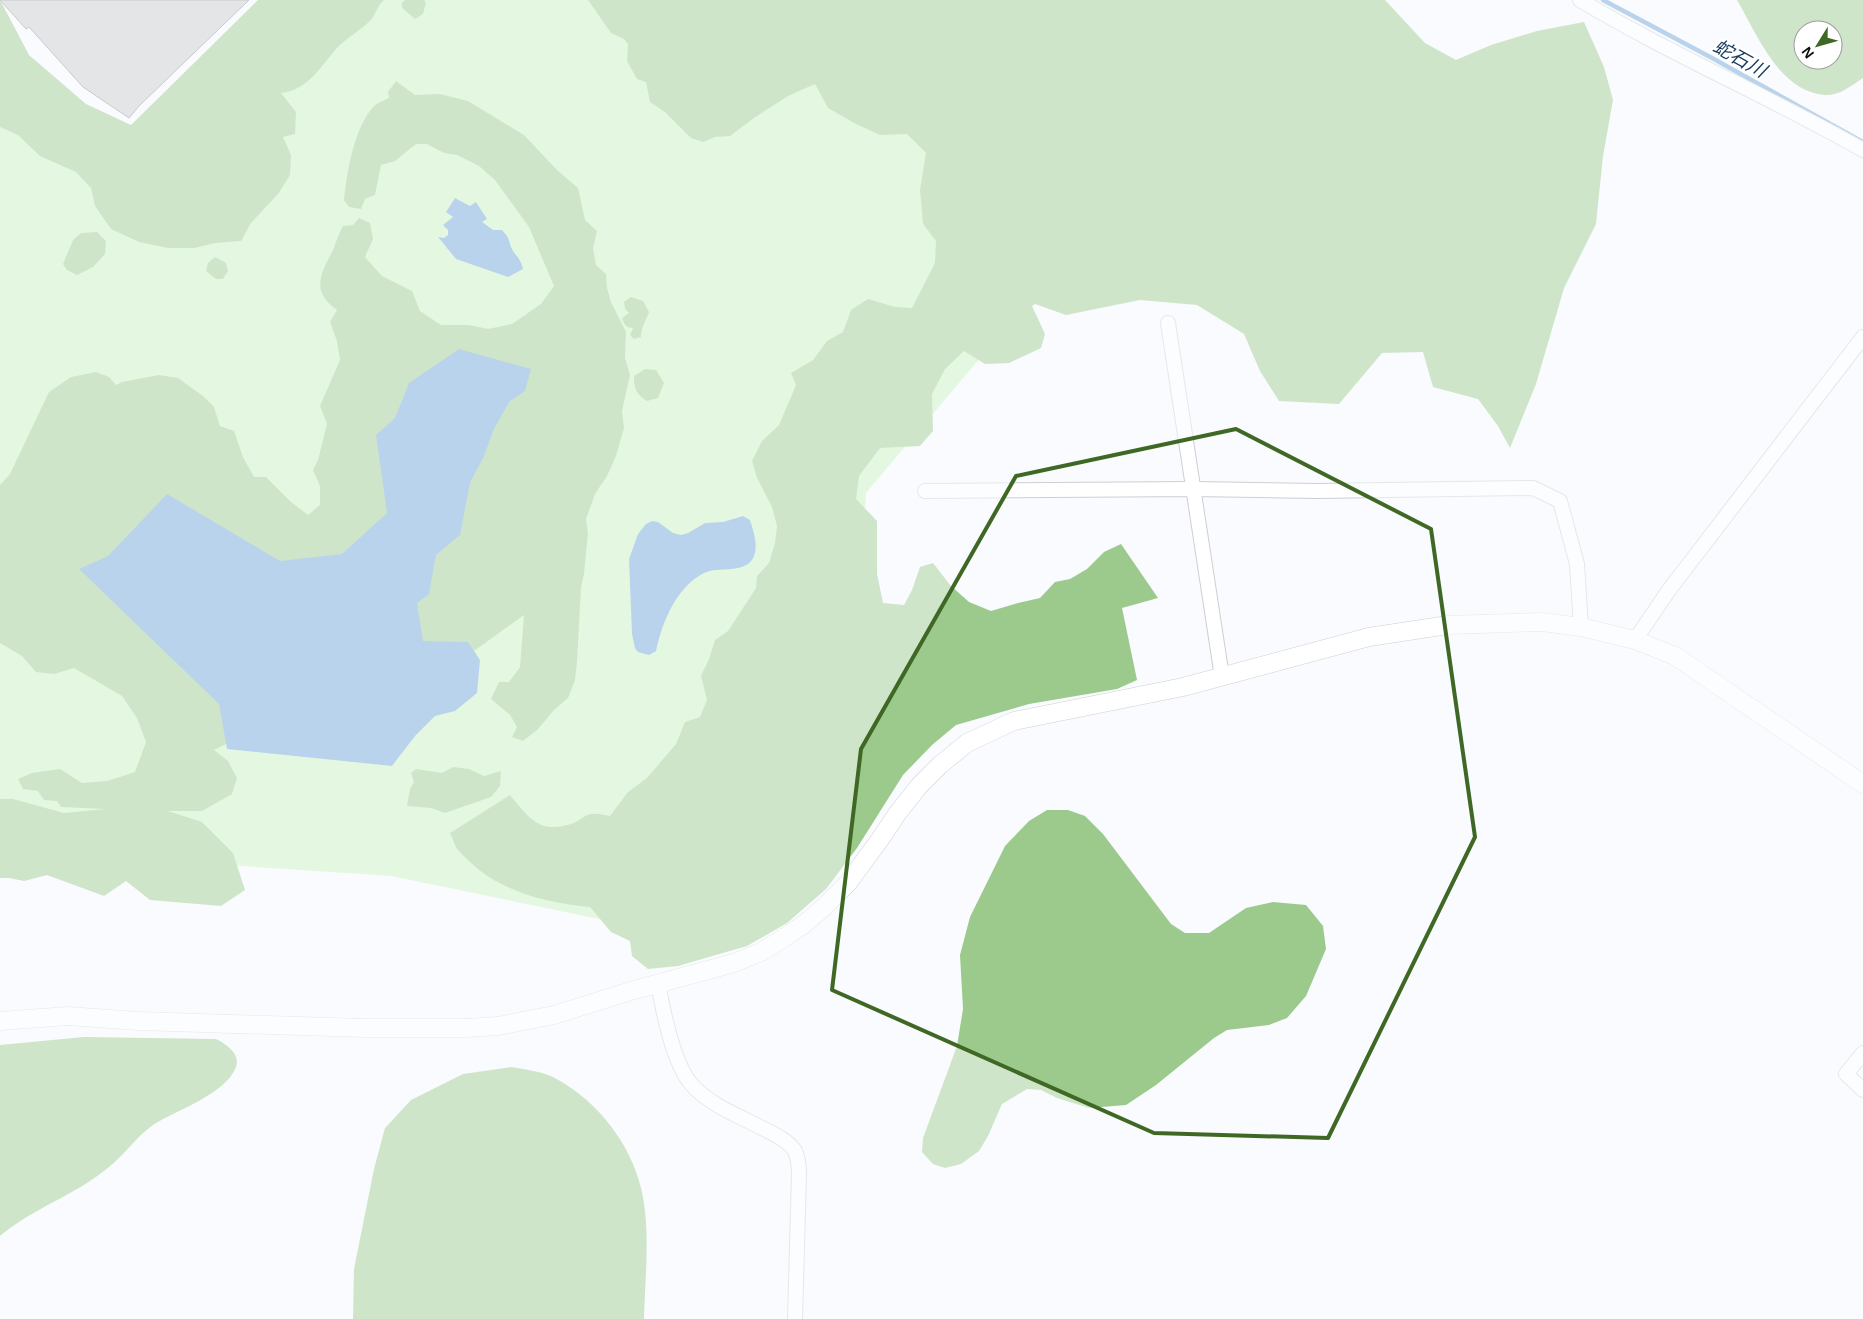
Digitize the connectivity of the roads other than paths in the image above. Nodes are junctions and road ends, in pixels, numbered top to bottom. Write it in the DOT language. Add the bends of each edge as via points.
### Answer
graph roads {
  1 [pos="1580,0"];
  2 [pos="1863,150"];
  3 [pos="1168,323"];
  4 [pos="1863,337"];
  5 [pos="1194,489"];
  6 [pos="925,491"];
  7 [pos="1581,627"];
  8 [pos="1635,640"];
  9 [pos="1222,677"];
  10 [pos="1863,784"];
  11 [pos="658,983"];
  12 [pos="0,1021"];
  13 [pos="1863,1053"];
  14 [pos="1863,1090"];
  15 [pos="795,1319"];
  1 -- 2 [label="street"];
  3 -- 5 [label="street"];
  4 -- 8 [label="street" via="1669,590"];
  5 -- 6 [label="street"];
  5 -- 7 [label="street" via="1533,488 1560,501 1577,564"];
  5 -- 9 [label="street"];
  7 -- 8 [label="street"];
  7 -- 9 [label="street" via="1542,622 1448,625 1368,638"];
  8 -- 10 [label="street" via="1675,656"];
  9 -- 11 [label="street" via="1014,721 967,742 919,786 848,883 803,925 761,952"];
  11 -- 12 [label="street" via="554,1015 498,1026 466,1028 363,1028 68,1016"];
  11 -- 15 [label="street" via="673,1046 691,1084 716,1105 775,1134 795,1151 799,1174"];
  13 -- 14 [label="street" via="1846,1074"];
}
